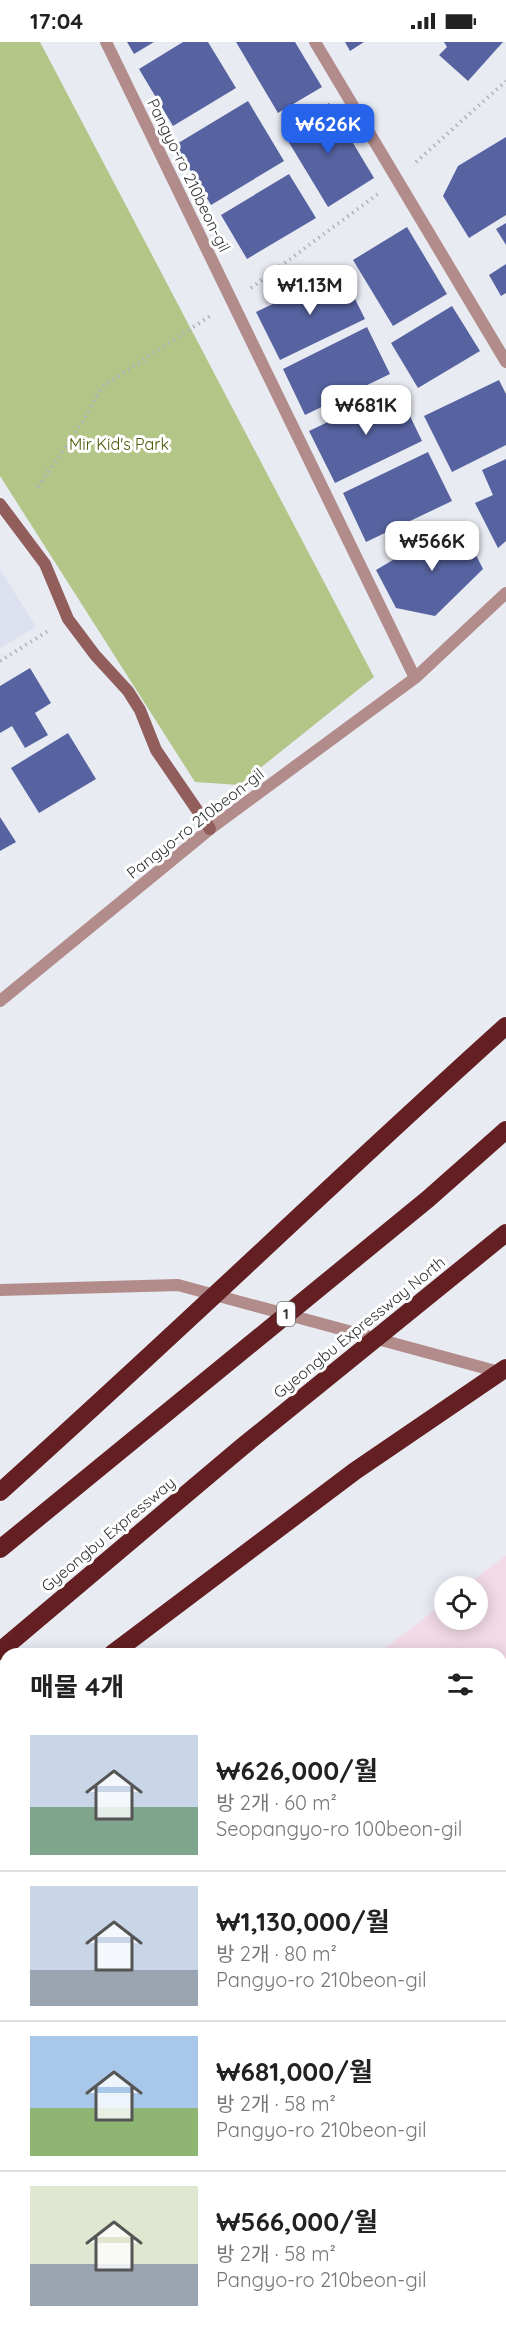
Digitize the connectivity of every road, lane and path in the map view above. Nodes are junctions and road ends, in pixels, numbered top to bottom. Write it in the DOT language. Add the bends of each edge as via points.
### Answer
graph roads {
  1 [pos="106,42"];
  2 [pos="315,42"];
  3 [pos="506,81"];
  4 [pos="396,180"];
  5 [pos="232,301"];
  6 [pos="506,362"];
  7 [pos="38,486"];
  8 [pos="0,504"];
  9 [pos="506,593"];
  10 [pos="68,619"];
  11 [pos="0,661"];
  12 [pos="415,678"];
  13 [pos="210,829"];
  14 [pos="0,1001"];
  15 [pos="506,1026"];
  16 [pos="506,1130"];
  17 [pos="504,1235"];
  18 [pos="0,1290"];
  19 [pos="506,1368"];
  20 [pos="506,1374"];
  21 [pos="242,1447"];
  22 [pos="0,1492"];
  23 [pos="0,1549"];
  24 [pos="4,1648"];
  25 [pos="120,1648"];
  1 -- 5 [label="street, Pangyo-ro 210beon-gil"];
  2 -- 4 [label="street"];
  3 -- 4 [label="path"];
  4 -- 5 [label="path"];
  4 -- 6 [label="street"];
  5 -- 7 [label="path" via="102,387"];
  5 -- 12 [label="street, Pangyo-ro 210beon-gil"];
  8 -- 10 [label="street" via="45,564"];
  9 -- 12 [label="street, Pangyo-ro 210beon-gil"];
  10 -- 11 [label="path"];
  10 -- 13 [label="street" via="128,691 156,750"];
  12 -- 13 [label="street, Pangyo-ro 210beon-gil"];
  13 -- 14 [label="street, Pangyo-ro 210beon-gil"];
  15 -- 22 [label="highway"];
  16 -- 23 [label="highway, 1" via="428,1199"];
  17 -- 21 [label="highway, Gyeongbu Expressway North"];
  18 -- 20 [label="street" via="178,1285"];
  19 -- 25 [label="highway" via="356,1471"];
  21 -- 24 [label="highway, Gyeongbu Expressway"];
}
